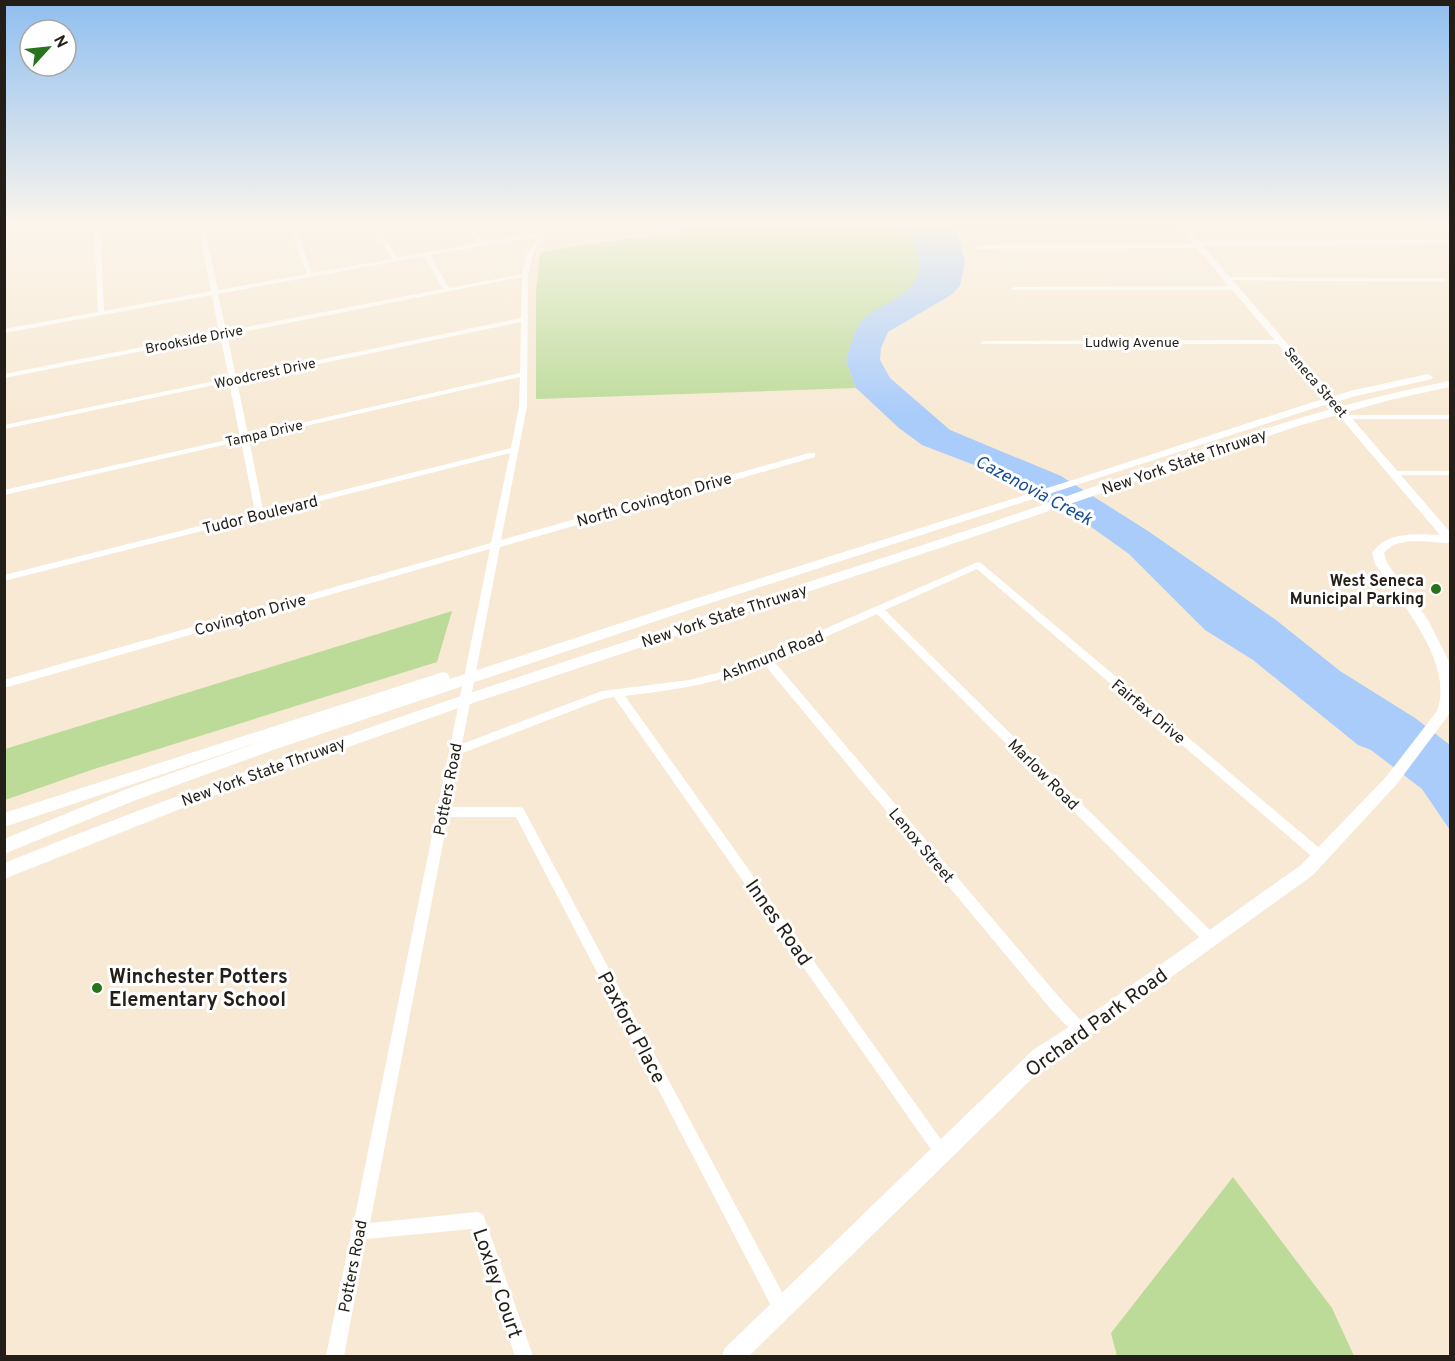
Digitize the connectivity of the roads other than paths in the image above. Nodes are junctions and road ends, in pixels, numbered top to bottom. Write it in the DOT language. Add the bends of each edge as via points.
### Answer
graph roads {
  1 [pos="1235,288"];
  2 [pos="100,289"];
  3 [pos="215,289"];
  4 [pos="235,289"];
  5 [pos="455,289"];
  6 [pos="525,289"];
  7 [pos="1014,289"];
  8 [pos="1122,289"];
  9 [pos="447,290"];
  10 [pos="216,292"];
  11 [pos="101,313"];
  12 [pos="525,319"];
  13 [pos="4,331"];
  14 [pos="225,333"];
  15 [pos="1282,342"];
  16 [pos="983,343"];
  17 [pos="524,374"];
  18 [pos="1450,374"];
  19 [pos="4,376"];
  20 [pos="233,380"];
  21 [pos="1450,384"];
  22 [pos="1346,417"];
  23 [pos="1450,417"];
  24 [pos="4,427"];
  25 [pos="245,438"];
  26 [pos="515,449"];
  27 [pos="813,455"];
  28 [pos="1394,473"];
  29 [pos="1450,473"];
  30 [pos="4,493"];
  31 [pos="260,514"];
  32 [pos="1450,539"];
  33 [pos="496,544"];
  34 [pos="978,565"];
  35 [pos="4,578"];
  36 [pos="878,609"];
  37 [pos="766,659"];
  38 [pos="4,684"];
  39 [pos="1450,688"];
  40 [pos="423,690"];
  41 [pos="616,692"];
  42 [pos="455,750"];
  43 [pos="442,812"];
  44 [pos="4,820"];
  45 [pos="4,848"];
  46 [pos="1320,856"];
  47 [pos="4,871"];
  48 [pos="1210,939"];
  49 [pos="1080,1030"];
  50 [pos="942,1153"];
  51 [pos="358,1232"];
  52 [pos="782,1309"];
  53 [pos="334,1356"];
  54 [pos="524,1356"];
  55 [pos="734,1356"];
  1 -- 15 [label="main road, Seneca Street"];
  2 -- 11 [label="street"];
  3 -- 10 [label="street"];
  4 -- 10 [label="street"];
  5 -- 9 [label="street, Brookside Drive"];
  6 -- 12 [label="street, Potters Road"];
  7 -- 8 [label="street"];
  9 -- 14 [label="street, Brookside Drive"];
  10 -- 11 [label="street"];
  10 -- 14 [label="street"];
  11 -- 13 [label="street"];
  12 -- 17 [label="street, Potters Road"];
  12 -- 20 [label="street, Woodcrest Drive"];
  14 -- 19 [label="street, Brookside Drive"];
  14 -- 20 [label="street"];
  15 -- 16 [label="street, Ludwig Avenue"];
  15 -- 22 [label="main road, Seneca Street"];
  17 -- 25 [label="street, Tampa Drive"];
  17 -- 26 [label="street, Potters Road"];
  18 -- 40 [label="highway, New York State Thruway" via="1400,382 1311,406"];
  20 -- 24 [label="street, Woodcrest Drive"];
  20 -- 25 [label="street"];
  21 -- 47 [label="highway, New York State Thruway" via="1322,416 416,717 208,789"];
  22 -- 23 [label="street"];
  22 -- 28 [label="main road, Seneca Street"];
  25 -- 30 [label="street, Tampa Drive"];
  25 -- 31 [label="street"];
  26 -- 31 [label="street, Tudor Boulevard"];
  26 -- 33 [label="street, Potters Road"];
  27 -- 33 [label="street, North Covington Drive"];
  28 -- 29 [label="street"];
  28 -- 32 [label="main road, Seneca Street"];
  31 -- 35 [label="street, Tudor Boulevard"];
  32 -- 39 [label="main road, Orchard Park Road" via="1398,539 1384,544 1378,553 1438,648"];
  33 -- 38 [label="street, Covington Drive"];
  33 -- 42 [label="street, Potters Road"];
  34 -- 36 [label="street, Ashmund Road"];
  34 -- 46 [label="street, Fairfax Drive"];
  36 -- 37 [label="street, Ashmund Road"];
  36 -- 48 [label="street, Marlow Road"];
  37 -- 41 [label="street, Ashmund Road" via="715,678"];
  37 -- 49 [label="street, Lenox Street"];
  39 -- 46 [label="main road, Orchard Park Road" via="1447,706 1436,725 1391,782"];
  40 -- 44 [label="highway" via="116,782"];
  40 -- 45 [label="highway, New York State Thruway" via="130,795"];
  41 -- 42 [label="street, Ashmund Road"];
  41 -- 50 [label="street, Innes Road"];
  42 -- 43 [label="street, Potters Road"];
  43 -- 51 [label="street, Potters Road"];
  43 -- 52 [label="street, Paxford Place" via="519,812"];
  46 -- 48 [label="main road, Orchard Park Road" via="1307,870"];
  48 -- 49 [label="main road, Orchard Park Road"];
  49 -- 50 [label="main road, Orchard Park Road" via="1041,1056"];
  50 -- 52 [label="main road, Orchard Park Road"];
  51 -- 53 [label="street, Potters Road"];
  51 -- 54 [label="street, Loxley Court" via="477,1221"];
  52 -- 55 [label="main road, Orchard Park Road"];
}
